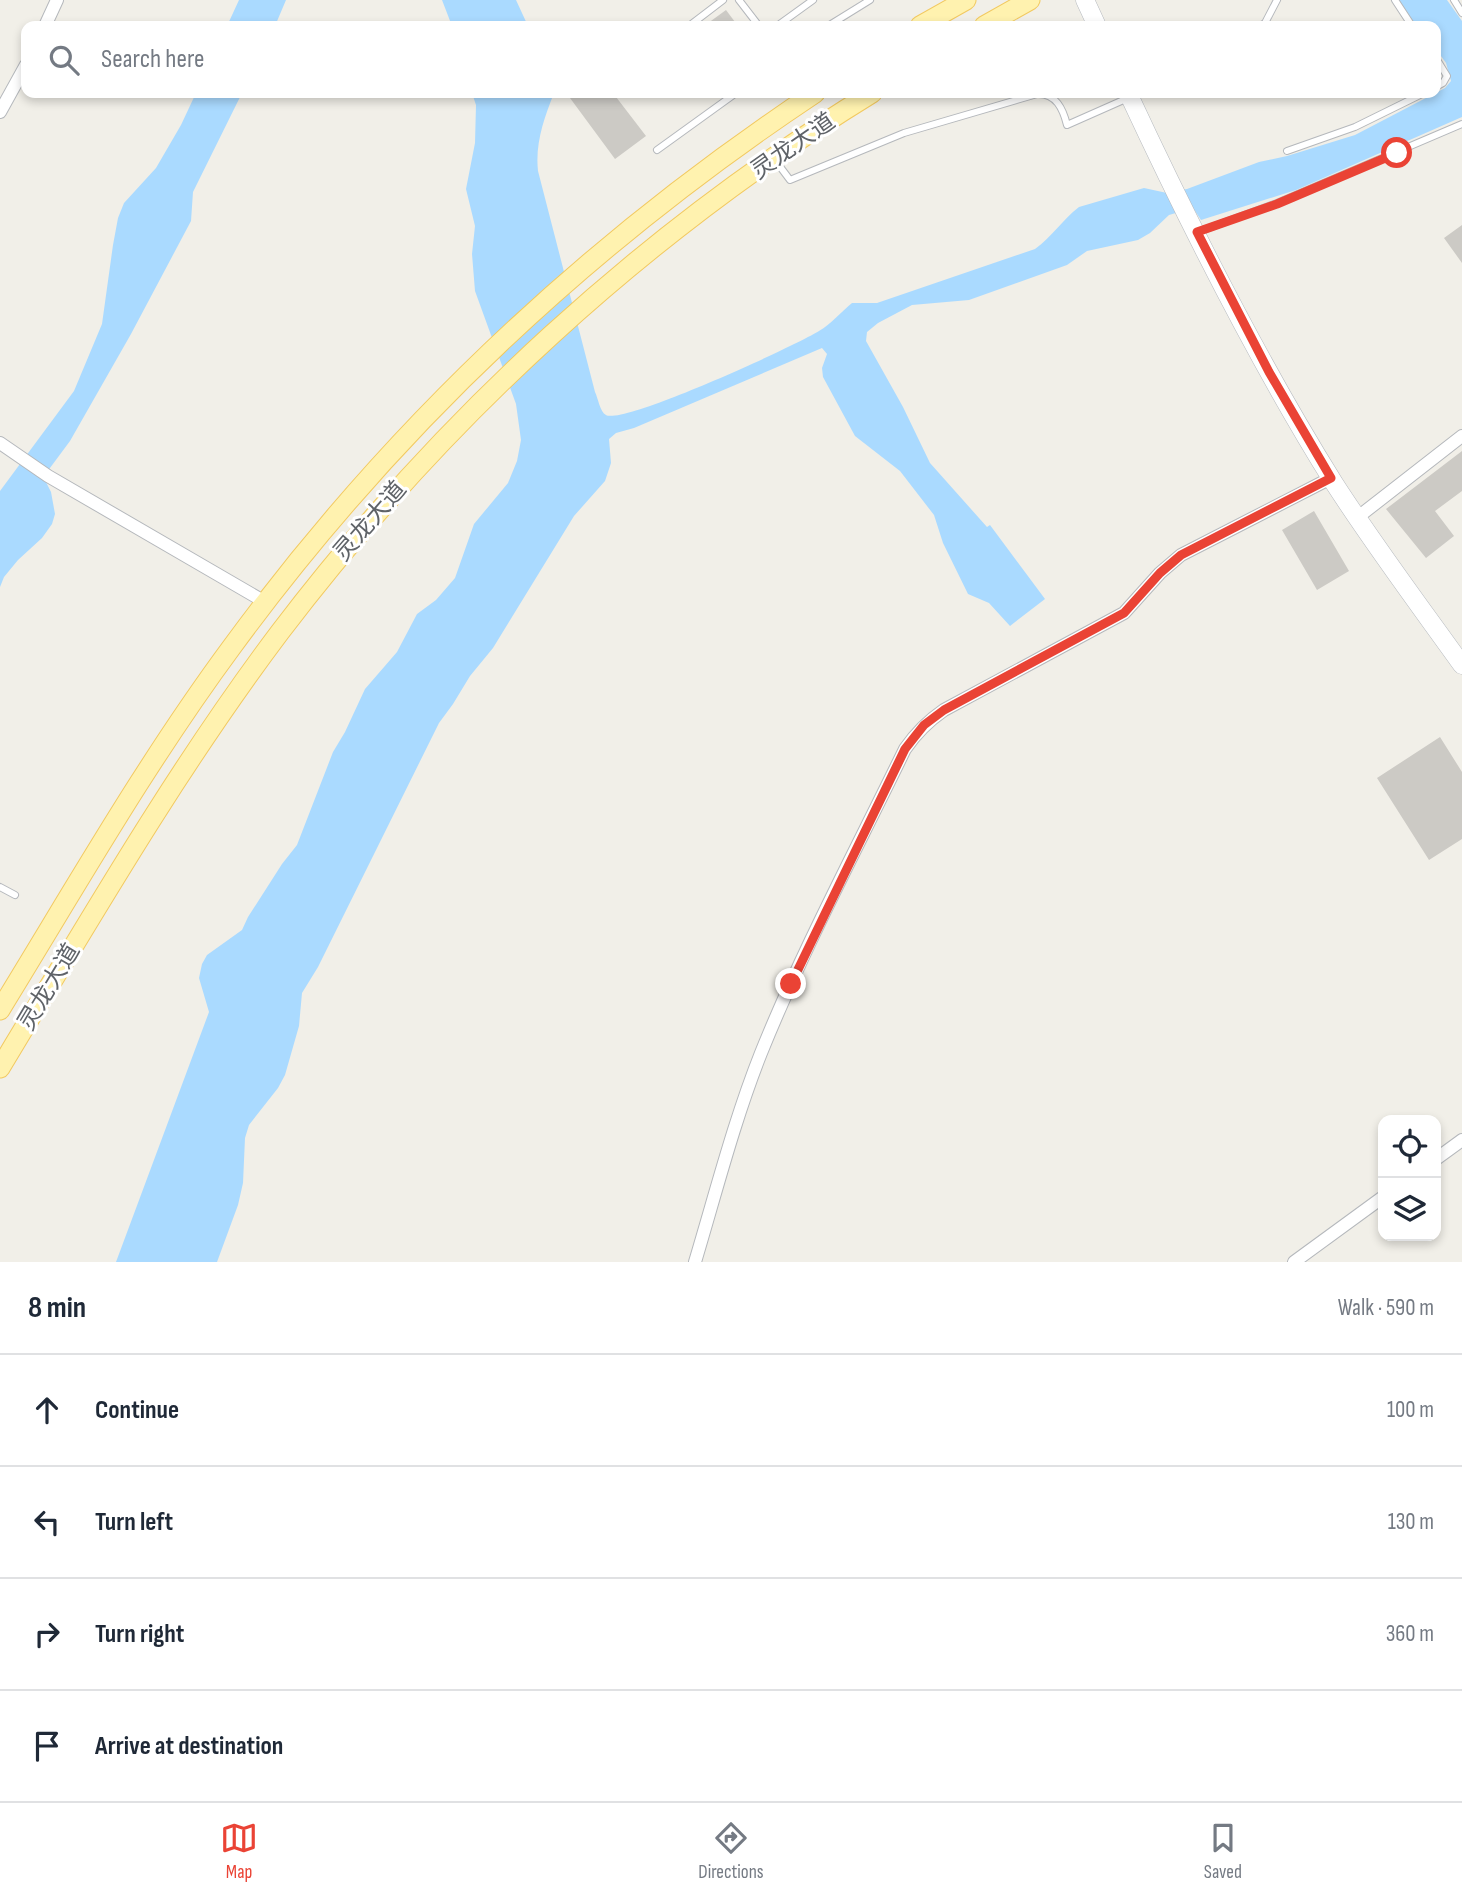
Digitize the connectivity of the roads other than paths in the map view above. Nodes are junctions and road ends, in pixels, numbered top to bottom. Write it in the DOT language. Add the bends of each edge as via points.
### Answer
graph roads {
  1 [pos="57,0"];
  2 [pos="723,0"];
  3 [pos="739,0"];
  4 [pos="813,0"];
  5 [pos="870,0"];
  6 [pos="966,0"];
  7 [pos="1030,0"];
  8 [pos="1086,0"];
  9 [pos="1277,0"];
  10 [pos="1395,0"];
  11 [pos="1454,0"];
  12 [pos="1462,13"];
  13 [pos="47,21"];
  14 [pos="696,21"];
  15 [pos="755,21"];
  16 [pos="785,21"];
  17 [pos="836,21"];
  18 [pos="929,21"];
  19 [pos="993,21"];
  20 [pos="1095,21"];
  21 [pos="1266,21"];
  22 [pos="1409,21"];
  23 [pos="1441,66"];
  24 [pos="21,74"];
  25 [pos="1441,84"];
  26 [pos="729,98"];
  27 [pos="806,98"];
  28 [pos="864,98"];
  29 [pos="1023,98"];
  30 [pos="1052,98"];
  31 [pos="1122,98"];
  32 [pos="1132,98"];
  33 [pos="1414,98"];
  34 [pos="0,112"];
  35 [pos="1462,124"];
  36 [pos="657,150"];
  37 [pos="1287,151"];
  38 [pos="774,158"];
  39 [pos="1196,231"];
  40 [pos="1462,436"];
  41 [pos="0,443"];
  42 [pos="1331,478"];
  43 [pos="1358,517"];
  44 [pos="265,602"];
  45 [pos="1462,665"];
  46 [pos="0,887"];
  47 [pos="15,895"];
  48 [pos="0,1010"];
  49 [pos="0,1068"];
  50 [pos="1462,1140"];
  51 [pos="1441,1155"];
  52 [pos="1378,1201"];
  53 [pos="695,1262"];
  54 [pos="1294,1262"];
  1 -- 13 [label="street"];
  2 -- 14 [label="lane"];
  3 -- 15 [label="lane"];
  4 -- 16 [label="lane"];
  5 -- 17 [label="lane"];
  6 -- 18 [label="main road"];
  7 -- 19 [label="main road"];
  8 -- 20 [label="main road"];
  9 -- 21 [label="lane"];
  10 -- 22 [label="lane"];
  11 -- 12 [label="lane"];
  23 -- 25 [label="lane" via="1447,76"];
  24 -- 34 [label="street"];
  26 -- 36 [label="lane"];
  27 -- 44 [label="main road, 灵龙大道" via="694,178 480,360 359,486"];
  28 -- 38 [label="main road, 灵龙大道"];
  29 -- 38 [label="lane" via="904,133 790,180"];
  30 -- 31 [label="lane" via="1067,125"];
  32 -- 39 [label="main road"];
  33 -- 37 [label="lane" via="1355,127"];
  35 -- 39 [label="lane" via="1277,204"];
  38 -- 49 [label="main road, 灵龙大道" via="590,302 494,389 382,505 321,579 201,743"];
  39 -- 42 [label="main road" via="1269,372"];
  40 -- 43 [label="street"];
  41 -- 44 [label="street" via="48,476"];
  42 -- 43 [label="main road"];
  42 -- 53 [label="street" via="1181,555 1124,613 944,710 914,736 761,1054 736,1120"];
  43 -- 45 [label="main road"];
  44 -- 48 [label="main road, 灵龙大道" via="147,771"];
  46 -- 47 [label="lane"];
  50 -- 51 [label="street"];
  52 -- 54 [label="street"];
}
